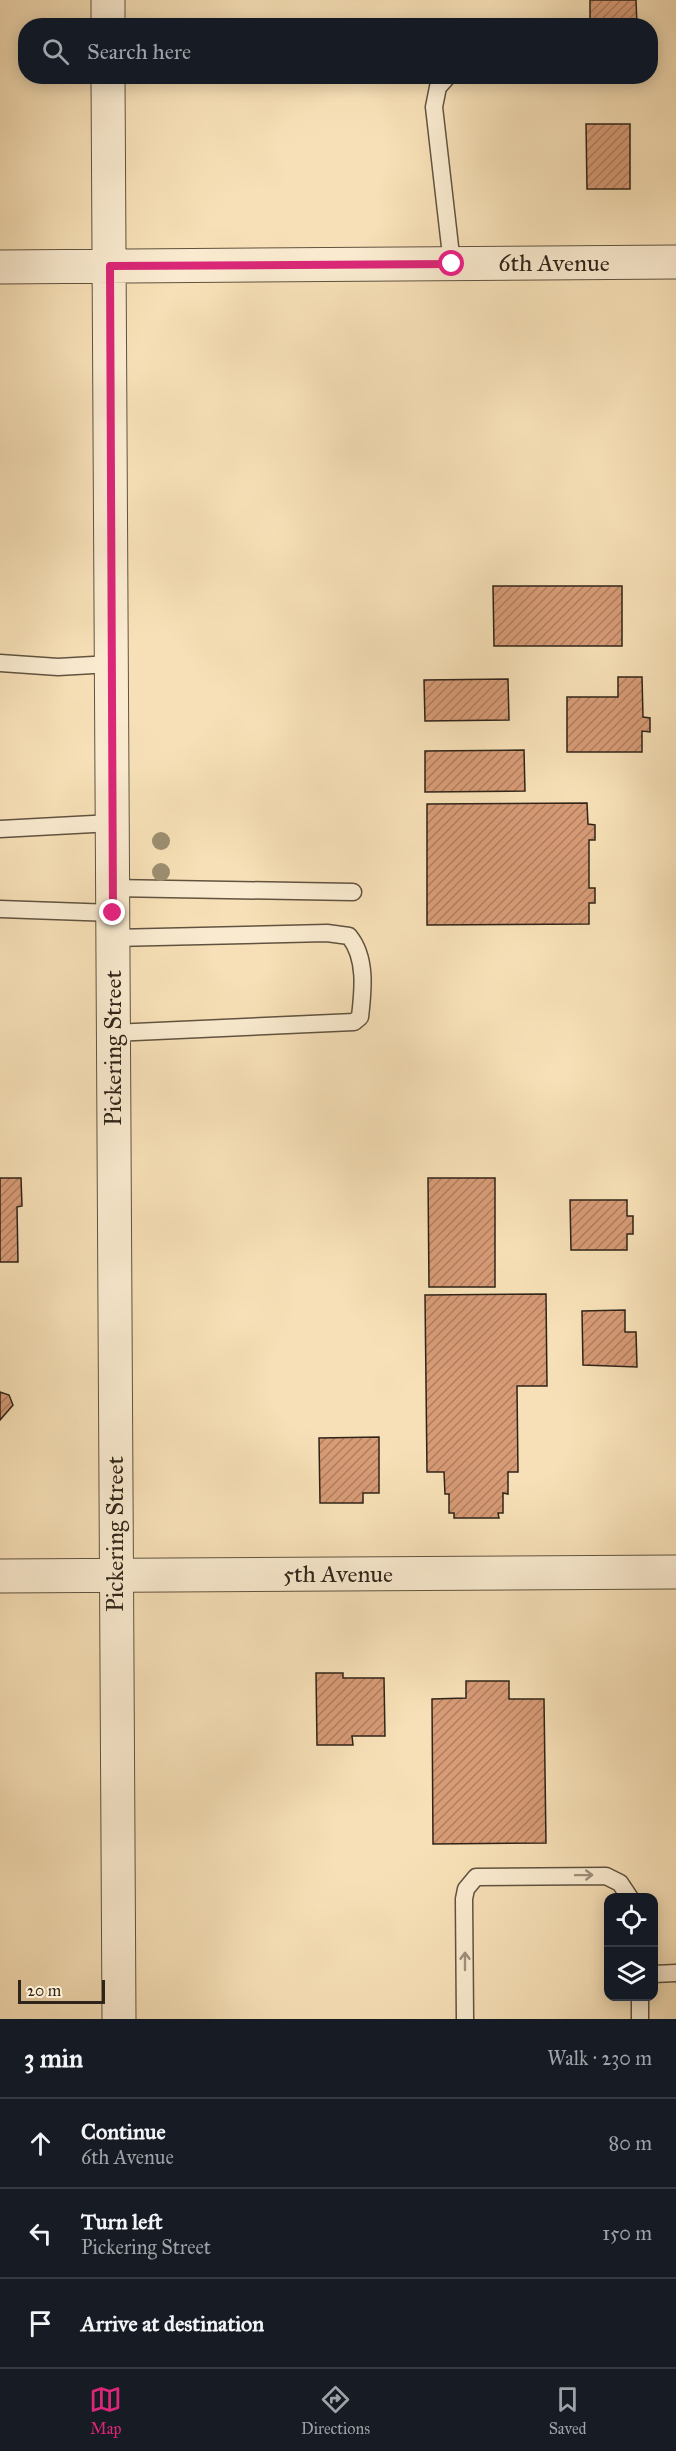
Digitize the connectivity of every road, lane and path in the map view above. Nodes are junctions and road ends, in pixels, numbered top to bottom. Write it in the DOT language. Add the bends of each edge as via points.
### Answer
graph roads {
  1 [pos="108,0"];
  2 [pos="108,18"];
  3 [pos="108,84"];
  4 [pos="441,84"];
  5 [pos="676,262"];
  6 [pos="452,264"];
  7 [pos="110,266"];
  8 [pos="0,267"];
  9 [pos="0,663"];
  10 [pos="111,664"];
  11 [pos="112,823"];
  12 [pos="0,829"];
  13 [pos="353,892"];
  14 [pos="0,909"];
  15 [pos="113,913"];
  16 [pos="113,1033"];
  17 [pos="676,1572"];
  18 [pos="115,1575"];
  19 [pos="0,1576"];
  20 [pos="627,1893"];
  21 [pos="676,1973"];
  22 [pos="658,1974"];
  23 [pos="640,2001"];
  24 [pos="119,2019"];
  25 [pos="465,2019"];
  26 [pos="640,2019"];
  1 -- 2 [label="street"];
  3 -- 7 [label="street, Pickering Street"];
  4 -- 6 [label="lane" via="434,106"];
  5 -- 6 [label="street, 6th Avenue"];
  6 -- 7 [label="street, 6th Avenue"];
  7 -- 8 [label="street, 6th Avenue"];
  7 -- 10 [label="street, Pickering Street"];
  9 -- 10 [label="lane" via="58,667"];
  10 -- 11 [label="street, Pickering Street"];
  11 -- 12 [label="lane"];
  11 -- 15 [label="street, Pickering Street"];
  13 -- 15 [label="lane"];
  14 -- 15 [label="lane"];
  15 -- 16 [label="street, Pickering Street"];
  15 -- 16 [label="lane" via="349,936 362,964 360,1017 354,1022"];
  16 -- 18 [label="street, Pickering Street"];
  17 -- 18 [label="street, 5th Avenue"];
  18 -- 19 [label="street, 5th Avenue"];
  18 -- 24 [label="street, Pickering Street"];
  25 -- 20 [label="lane, one-way" via="464,1899 466,1889 476,1877 606,1875 620,1883"];
  21 -- 22 [label="lane"];
  23 -- 26 [label="lane"];
}
